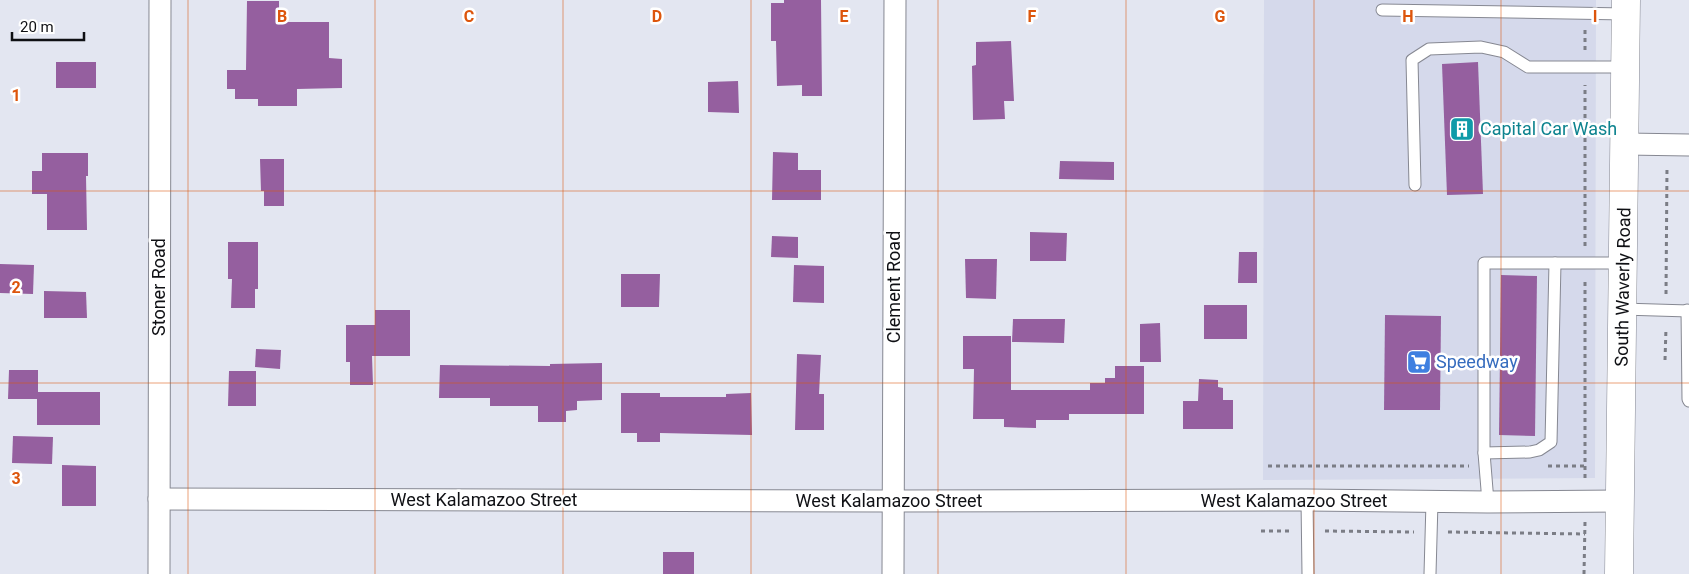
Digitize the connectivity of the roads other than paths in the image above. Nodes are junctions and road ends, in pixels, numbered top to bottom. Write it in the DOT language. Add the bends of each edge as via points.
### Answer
graph roads {
  1 [pos="160,0"];
  2 [pos="894,0"];
  3 [pos="1626,7"];
  4 [pos="1382,10"];
  5 [pos="1626,67"];
  6 [pos="1626,144"];
  7 [pos="1689,145"];
  8 [pos="1415,185"];
  9 [pos="1554,263"];
  10 [pos="1622,263"];
  11 [pos="1622,309"];
  12 [pos="1688,310"];
  13 [pos="1689,401"];
  14 [pos="1484,453"];
  15 [pos="159,498"];
  16 [pos="1307,500"];
  17 [pos="893,501"];
  18 [pos="1620,501"];
  19 [pos="1432,502"];
  20 [pos="1488,502"];
  21 [pos="159,574"];
  22 [pos="893,574"];
  23 [pos="1308,574"];
  24 [pos="1430,574"];
  25 [pos="1619,574"];
  1 -- 15 [label="street, Stoner Road"];
  2 -- 17 [label="street, Clement Road"];
  3 -- 4 [label="lane" via="1585,13"];
  3 -- 5 [label="main road, South Waverly Road"];
  5 -- 6 [label="main road, South Waverly Road"];
  5 -- 8 [label="lane" via="1528,67 1504,52 1481,47 1429,49 1412,60"];
  6 -- 7 [label="street"];
  6 -- 10 [label="main road, South Waverly Road"];
  9 -- 10 [label="lane"];
  9 -- 14 [label="lane" via="1551,442 1530,452"];
  9 -- 14 [label="lane" via="1484,263"];
  10 -- 11 [label="main road, South Waverly Road"];
  11 -- 12 [label="lane"];
  11 -- 18 [label="main road, South Waverly Road"];
  12 -- 13 [label="lane"];
  14 -- 20 [label="lane"];
  15 -- 17 [label="street, West Kalamazoo Street"];
  15 -- 21 [label="street, Stoner Road"];
  16 -- 17 [label="street, West Kalamazoo Street"];
  16 -- 19 [label="street, West Kalamazoo Street"];
  16 -- 23 [label="lane"];
  17 -- 22 [label="street, Clement Road"];
  18 -- 20 [label="street, West Kalamazoo Street"];
  18 -- 25 [label="main road, South Waverly Road"];
  19 -- 20 [label="street, West Kalamazoo Street"];
  19 -- 24 [label="lane"];
}
